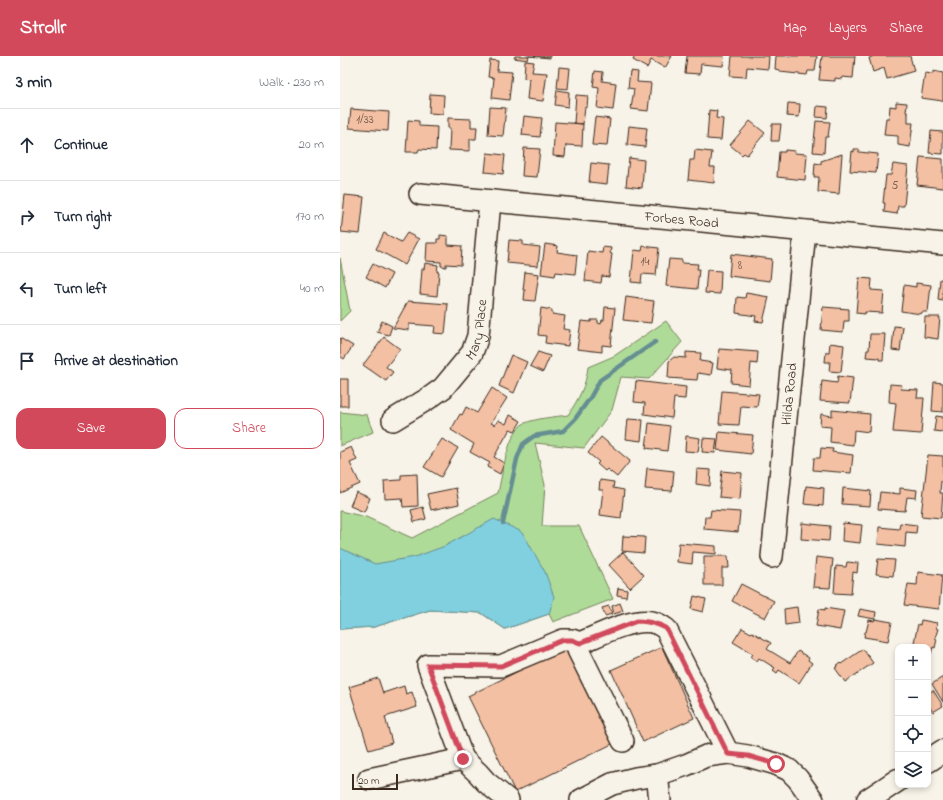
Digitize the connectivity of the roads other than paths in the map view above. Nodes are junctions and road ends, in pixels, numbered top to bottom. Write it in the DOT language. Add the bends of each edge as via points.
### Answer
graph roads {
  1 [pos="420,194"];
  2 [pos="490,201"];
  3 [pos="805,231"];
  4 [pos="943,244"];
  5 [pos="393,420"];
  6 [pos="772,557"];
  7 [pos="580,643"];
  8 [pos="623,742"];
  9 [pos="943,751"];
  10 [pos="728,754"];
  11 [pos="463,759"];
  12 [pos="931,759"];
  13 [pos="657,775"];
  14 [pos="369,779"];
  15 [pos="895,782"];
  16 [pos="508,800"];
  17 [pos="581,800"];
  18 [pos="660,800"];
  19 [pos="813,800"];
  20 [pos="868,800"];
  1 -- 2 [label="street, Forbes Road"];
  2 -- 3 [label="street, Forbes Road"];
  2 -- 5 [label="street, Mary Place" via="478,336 472,353 443,388"];
  3 -- 4 [label="street, Forbes Road"];
  3 -- 6 [label="street, Hilda Road"];
  7 -- 8 [label="street" via="578,650"];
  7 -- 10 [label="street" via="637,621 653,622 666,628"];
  7 -- 11 [label="street" via="563,640 501,666 428,665"];
  9 -- 12 [label="main road"];
  10 -- 13 [label="street" via="706,756"];
  10 -- 19 [label="street" via="748,756 789,770"];
  11 -- 14 [label="street"];
  11 -- 16 [label="street"];
  13 -- 17 [label="street" via="612,784"];
  13 -- 18 [label="street"];
  15 -- 20 [label="main road"];
}
